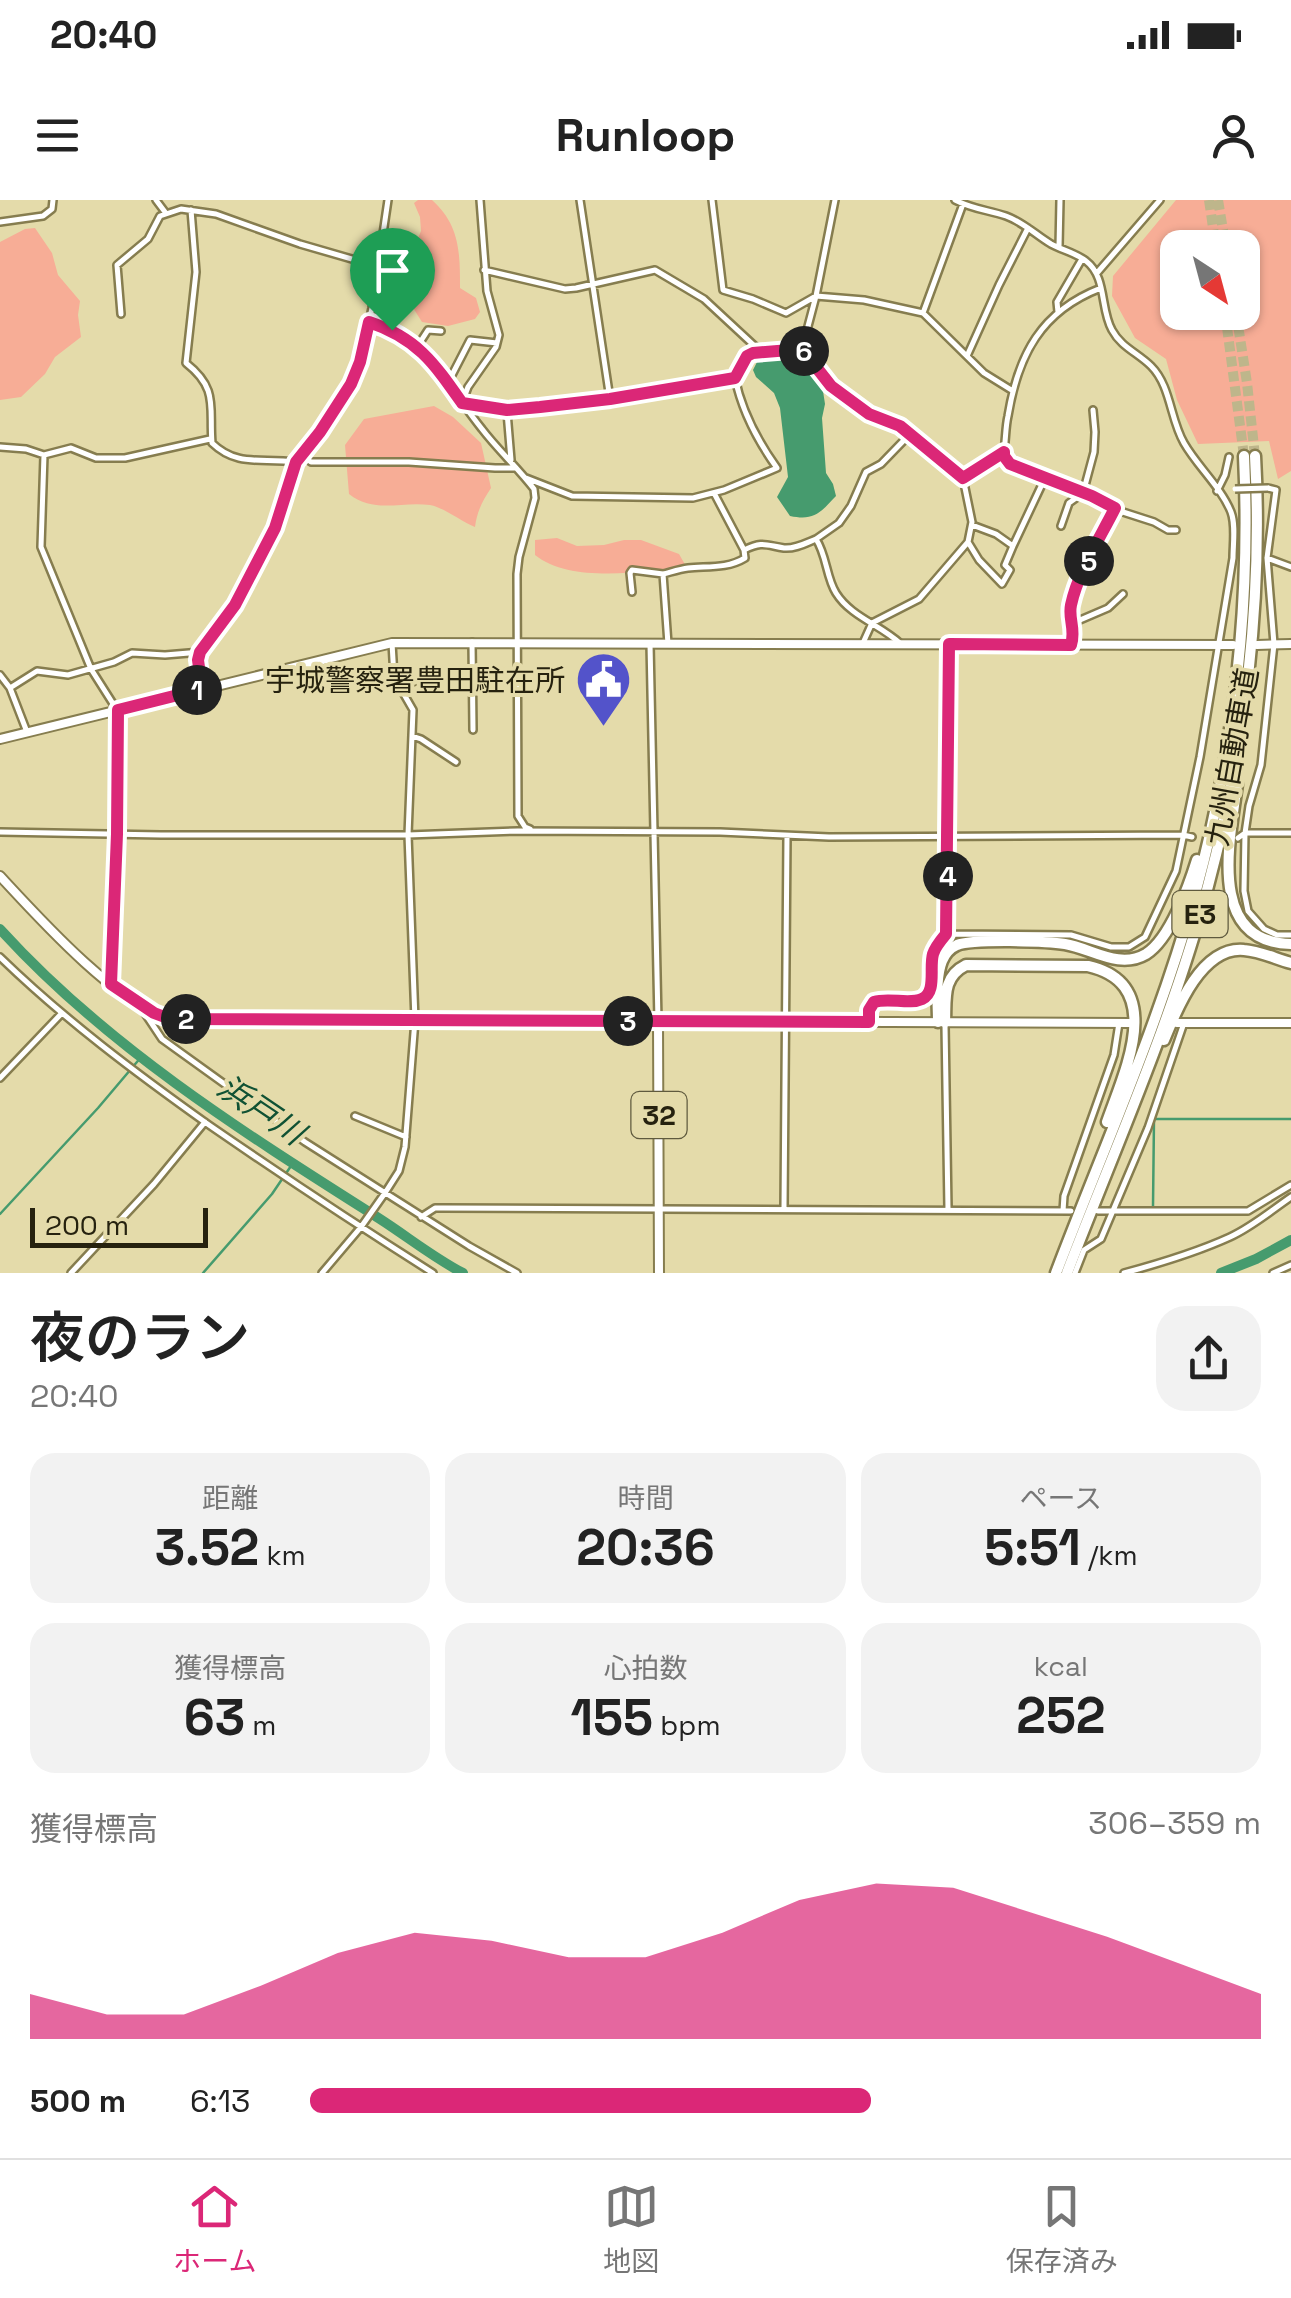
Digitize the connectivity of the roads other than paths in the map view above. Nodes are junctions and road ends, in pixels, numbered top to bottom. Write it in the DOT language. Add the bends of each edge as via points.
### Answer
graph roads {
  1 [pos="53,200"];
  2 [pos="156,200"];
  3 [pos="388,200"];
  4 [pos="480,200"];
  5 [pos="580,200"];
  6 [pos="712,200"];
  7 [pos="834,200"];
  8 [pos="955,200"];
  9 [pos="1060,200"];
  10 [pos="1160,200"];
  11 [pos="963,204"];
  12 [pos="191,210"];
  13 [pos="165,212"];
  14 [pos="0,222"];
  15 [pos="1028,228"];
  16 [pos="1059,247"];
  17 [pos="1082,259"];
  18 [pos="376,266"];
  19 [pos="484,270"];
  20 [pos="1097,273"];
  21 [pos="594,284"];
  22 [pos="1101,288"];
  23 [pos="816,296"];
  24 [pos="1058,312"];
  25 [pos="922,313"];
  26 [pos="122,314"];
  27 [pos="369,322"];
  28 [pos="441,331"];
  29 [pos="497,343"];
  30 [pos="417,346"];
  31 [pos="802,349"];
  32 [pos="760,352"];
  33 [pos="967,356"];
  34 [pos="735,378"];
  35 [pos="446,382"];
  36 [pos="1012,391"];
  37 [pos="610,399"];
  38 [pos="462,403"];
  39 [pos="507,410"];
  40 [pos="1092,410"];
  41 [pos="910,434"];
  42 [pos="211,438"];
  43 [pos="0,447"];
  44 [pos="1004,452"];
  45 [pos="44,455"];
  46 [pos="301,455"];
  47 [pos="1229,457"];
  48 [pos="296,462"];
  49 [pos="514,466"];
  50 [pos="524,477"];
  51 [pos="963,478"];
  52 [pos="1045,478"];
  53 [pos="1218,488"];
  54 [pos="714,493"];
  55 [pos="1083,493"];
  56 [pos="1115,508"];
  57 [pos="972,525"];
  58 [pos="1060,526"];
  59 [pos="1176,530"];
  60 [pos="816,539"];
  61 [pos="968,542"];
  62 [pos="1013,546"];
  63 [pos="744,550"];
  64 [pos="1267,558"];
  65 [pos="1291,567"];
  66 [pos="663,574"];
  67 [pos="632,592"];
  68 [pos="1123,594"];
  69 [pos="872,623"];
  70 [pos="1073,623"];
  71 [pos="472,642"];
  72 [pos="392,643"];
  73 [pos="518,643"];
  74 [pos="650,644"];
  75 [pos="668,644"];
  76 [pos="949,644"];
  77 [pos="1274,644"];
  78 [pos="1291,644"];
  79 [pos="862,645"];
  80 [pos="1071,645"];
  81 [pos="1218,645"];
  82 [pos="1233,645"];
  83 [pos="902,646"];
  84 [pos="1253,648"];
  85 [pos="200,652"];
  86 [pos="91,670"];
  87 [pos="436,671"];
  88 [pos="0,675"];
  89 [pos="10,688"];
  90 [pos="400,688"];
  91 [pos="202,689"];
  92 [pos="118,710"];
  93 [pos="1230,724"];
  94 [pos="472,730"];
  95 [pos="27,732"];
  96 [pos="412,736"];
  97 [pos="0,739"];
  98 [pos="456,762"];
  99 [pos="535,831"];
  100 [pos="0,832"];
  101 [pos="655,832"];
  102 [pos="1245,833"];
  103 [pos="117,834"];
  104 [pos="1291,834"];
  105 [pos="408,835"];
  106 [pos="1182,835"];
  107 [pos="786,836"];
  108 [pos="949,836"];
  109 [pos="1192,837"];
  110 [pos="1238,838"];
  111 [pos="0,876"];
  112 [pos="946,934"];
  113 [pos="1291,935"];
  114 [pos="1291,944"];
  115 [pos="0,957"];
  116 [pos="1291,963"];
  117 [pos="111,984"];
  118 [pos="139,1004"];
  119 [pos="62,1013"];
  120 [pos="415,1020"];
  121 [pos="658,1021"];
  122 [pos="784,1021"];
  123 [pos="869,1022"];
  124 [pos="942,1022"];
  125 [pos="1119,1022"];
  126 [pos="1131,1022"];
  127 [pos="1180,1023"];
  128 [pos="1291,1023"];
  129 [pos="0,1078"];
  130 [pos="356,1116"];
  131 [pos="206,1122"];
  132 [pos="406,1137"];
  133 [pos="1110,1165"];
  134 [pos="1291,1185"];
  135 [pos="385,1193"];
  136 [pos="1291,1197"];
  137 [pos="660,1209"];
  138 [pos="784,1209"];
  139 [pos="948,1209"];
  140 [pos="1098,1210"];
  141 [pos="1112,1210"];
  142 [pos="1070,1215"];
  143 [pos="422,1218"];
  144 [pos="361,1227"];
  145 [pos="1075,1238"];
  146 [pos="1291,1265"];
  147 [pos="1146,1271"];
  148 [pos="71,1273"];
  149 [pos="322,1273"];
  150 [pos="433,1273"];
  151 [pos="518,1273"];
  152 [pos="658,1273"];
  153 [pos="1056,1273"];
  154 [pos="1071,1273"];
  155 [pos="1124,1273"];
  156 [pos="1273,1273"];
  1 -- 14 [label="street" via="43,216"];
  2 -- 13 [label="street"];
  3 -- 18 [label="street"];
  4 -- 19 [label="street"];
  5 -- 21 [label="street"];
  6 -- 23 [label="street" via="723,290 786,313"];
  7 -- 23 [label="street"];
  8 -- 11 [label="street"];
  9 -- 16 [label="street"];
  10 -- 20 [label="street"];
  11 -- 15 [label="street"];
  11 -- 25 [label="street"];
  12 -- 13 [label="street"];
  12 -- 18 [label="street"];
  12 -- 42 [label="street" via="196,272 186,364 211,392"];
  13 -- 26 [label="street" via="148,239 116,265"];
  15 -- 16 [label="street"];
  15 -- 33 [label="street"];
  16 -- 17 [label="street"];
  17 -- 20 [label="street"];
  17 -- 24 [label="street" via="1057,302"];
  18 -- 27 [label="street"];
  19 -- 21 [label="street" via="565,288"];
  19 -- 29 [label="street"];
  20 -- 22 [label="street"];
  21 -- 32 [label="street" via="655,270 704,299"];
  21 -- 37 [label="street"];
  22 -- 24 [label="street"];
  22 -- 53 [label="street" via="1118,342 1152,367 1184,443"];
  23 -- 25 [label="street"];
  23 -- 31 [label="street"];
  24 -- 36 [label="street" via="1026,352"];
  25 -- 33 [label="street"];
  27 -- 30 [label="street"];
  27 -- 46 [label="street" via="351,384"];
  28 -- 30 [label="street" via="428,330"];
  29 -- 35 [label="street" via="470,340"];
  29 -- 38 [label="street"];
  30 -- 35 [label="street"];
  31 -- 32 [label="street"];
  31 -- 41 [label="street" via="831,386"];
  32 -- 34 [label="street" via="747,356"];
  33 -- 36 [label="street"];
  34 -- 37 [label="street"];
  34 -- 54 [label="street" via="744,414 776,468"];
  35 -- 38 [label="street"];
  36 -- 44 [label="street"];
  37 -- 39 [label="street"];
  38 -- 39 [label="street"];
  38 -- 49 [label="street"];
  39 -- 49 [label="street"];
  40 -- 55 [label="street" via="1094,452"];
  41 -- 51 [label="street"];
  41 -- 60 [label="street" via="866,472 840,522"];
  42 -- 45 [label="street" via="126,458 96,458 71,448"];
  42 -- 48 [label="street" via="214,447 243,461"];
  43 -- 45 [label="street"];
  44 -- 51 [label="street"];
  44 -- 52 [label="street" via="1010,464"];
  45 -- 86 [label="street" via="41,547"];
  46 -- 48 [label="street"];
  46 -- 49 [label="street" via="310,462"];
  47 -- 53 [label="street"];
  48 -- 85 [label="street" via="275,528 235,605"];
  49 -- 50 [label="street"];
  50 -- 54 [label="street" via="572,496"];
  50 -- 73 [label="street" via="535,498 517,574"];
  51 -- 57 [label="street"];
  52 -- 55 [label="street"];
  52 -- 62 [label="street"];
  53 -- 64 [label="street, bridge" via="1276,490"];
  53 -- 81 [label="street" via="1232,514 1233,536"];
  54 -- 63 [label="street"];
  55 -- 56 [label="street"];
  55 -- 58 [label="street"];
  56 -- 59 [label="street"];
  56 -- 70 [label="street" via="1075,594"];
  57 -- 61 [label="street"];
  57 -- 62 [label="street"];
  60 -- 63 [label="street"];
  60 -- 69 [label="street" via="834,590"];
  61 -- 62 [label="street" via="1002,584"];
  61 -- 69 [label="street" via="919,599"];
  63 -- 66 [label="street" via="738,562"];
  64 -- 65 [label="street"];
  64 -- 77 [label="street"];
  66 -- 67 [label="street" via="632,570"];
  66 -- 75 [label="street"];
  68 -- 70 [label="street"];
  69 -- 79 [label="street"];
  69 -- 83 [label="street"];
  70 -- 80 [label="street"];
  71 -- 72 [label="main road"];
  71 -- 73 [label="main road"];
  71 -- 94 [label="street"];
  72 -- 90 [label="street"];
  72 -- 91 [label="main road"];
  73 -- 74 [label="main road"];
  73 -- 99 [label="street" via="518,816"];
  74 -- 75 [label="main road"];
  74 -- 101 [label="street"];
  75 -- 79 [label="main road"];
  76 -- 80 [label="main road"];
  76 -- 83 [label="main road"];
  76 -- 108 [label="street"];
  77 -- 78 [label="main road"];
  77 -- 84 [label="main road"];
  77 -- 102 [label="street" via="1261,765"];
  79 -- 83 [label="main road"];
  80 -- 81 [label="main road"];
  81 -- 82 [label="main road"];
  81 -- 106 [label="street"];
  84 -- 93 [label="highway, 九州自動車道 / E3" via="1250,456 1243,618"];
  84 -- 114 [label="highway" via="1230,893 1254,935"];
  84 -- 133 [label="highway, 九州自動車道 / E3" via="1207,890"];
  85 -- 86 [label="street" via="132,652"];
  85 -- 91 [label="street"];
  86 -- 89 [label="street" via="38,671"];
  86 -- 92 [label="street"];
  87 -- 90 [label="street"];
  88 -- 89 [label="street"];
  89 -- 95 [label="street"];
  90 -- 96 [label="street" via="413,710"];
  91 -- 92 [label="main road"];
  92 -- 95 [label="main road"];
  92 -- 103 [label="street"];
  93 -- 124 [label="highway" via="1191,878 1154,947 1122,960 1052,943 956,946 940,965"];
  93 -- 142 [label="highway, 九州自動車道 / E3" via="1183,933 1138,1062"];
  95 -- 97 [label="main road"];
  96 -- 98 [label="street"];
  96 -- 105 [label="street"];
  99 -- 101 [label="street"];
  99 -- 105 [label="street"];
  100 -- 103 [label="street"];
  101 -- 107 [label="street"];
  101 -- 121 [label="street"];
  102 -- 104 [label="street"];
  102 -- 110 [label="street"];
  102 -- 113 [label="street" via="1248,911 1264,930"];
  103 -- 105 [label="street"];
  103 -- 117 [label="street"];
  105 -- 120 [label="street"];
  106 -- 108 [label="street"];
  106 -- 109 [label="street"];
  106 -- 112 [label="street" via="1176,871 1154,921 1128,947 1072,936"];
  107 -- 108 [label="street"];
  107 -- 122 [label="street"];
  108 -- 112 [label="street"];
  111 -- 117 [label="main road"];
  112 -- 123 [label="street" via="933,954 926,996 874,1002"];
  115 -- 119 [label="street"];
  116 -- 133 [label="highway" via="1241,949 1206,964 1167,1033"];
  117 -- 118 [label="main road"];
  118 -- 120 [label="main road" via="170,1019"];
  118 -- 135 [label="street" via="182,1055"];
  119 -- 129 [label="street"];
  119 -- 131 [label="street"];
  120 -- 121 [label="main road"];
  120 -- 132 [label="street"];
  121 -- 122 [label="main road"];
  121 -- 137 [label="main road, 32"];
  122 -- 123 [label="main road"];
  122 -- 138 [label="street"];
  123 -- 124 [label="main road"];
  124 -- 125 [label="main road"];
  124 -- 139 [label="street"];
  124 -- 142 [label="highway" via="948,980 975,964 1088,966 1115,978 1128,993 1136,1020 1132,1046 1074,1221"];
  125 -- 126 [label="main road"];
  125 -- 142 [label="street" via="1114,1055 1064,1196"];
  127 -- 128 [label="main road"];
  127 -- 141 [label="street" via="1148,1128"];
  130 -- 132 [label="street"];
  131 -- 144 [label="street"];
  131 -- 148 [label="street"];
  132 -- 135 [label="street" via="403,1162"];
  133 -- 145 [label="highway, 九州自動車道 / E3"];
  134 -- 141 [label="street" via="1248,1210"];
  135 -- 143 [label="street"];
  135 -- 144 [label="street"];
  136 -- 147 [label="street" via="1233,1236"];
  137 -- 138 [label="street"];
  137 -- 143 [label="street" via="435,1208"];
  137 -- 152 [label="main road, 32"];
  138 -- 139 [label="street"];
  139 -- 142 [label="street"];
  140 -- 141 [label="street"];
  141 -- 154 [label="street" via="1101,1239 1084,1250"];
  142 -- 145 [label="highway, 九州自動車道 / E3"];
  143 -- 151 [label="street"];
  144 -- 149 [label="street"];
  144 -- 150 [label="street"];
  145 -- 153 [label="highway, 九州自動車道 / E3"];
  145 -- 154 [label="highway, 九州自動車道 / E3"];
  146 -- 156 [label="street"];
  147 -- 155 [label="street"];
}
